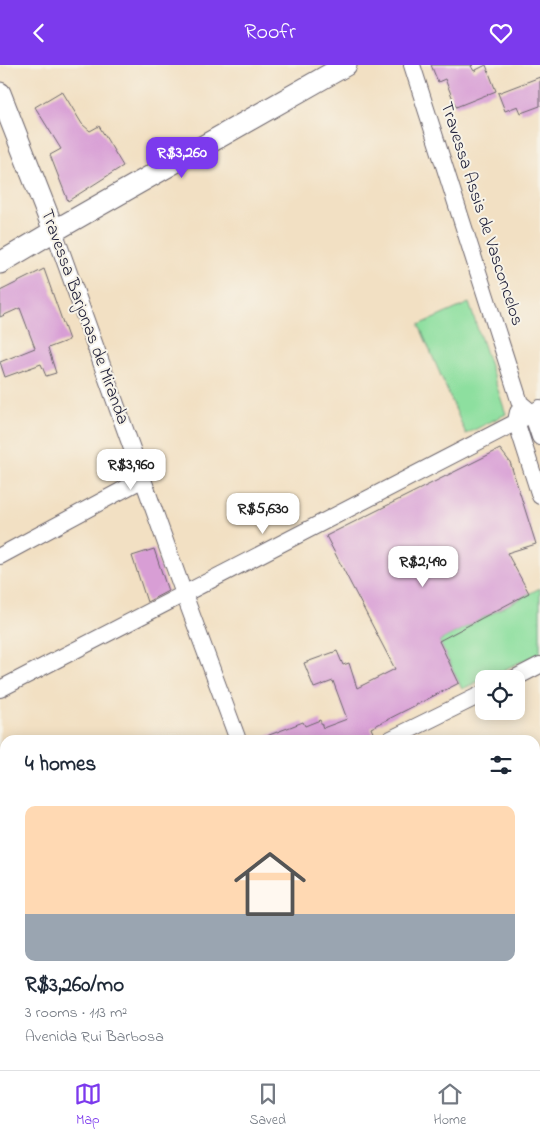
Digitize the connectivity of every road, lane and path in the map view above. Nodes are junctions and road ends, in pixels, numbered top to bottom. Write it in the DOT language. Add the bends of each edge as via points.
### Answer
graph roads {
  1 [pos="346,65"];
  2 [pos="412,65"];
  3 [pos="0,93"];
  4 [pos="54,231"];
  5 [pos="0,263"];
  6 [pos="531,408"];
  7 [pos="516,421"];
  8 [pos="540,437"];
  9 [pos="143,479"];
  10 [pos="540,496"];
  11 [pos="0,556"];
  12 [pos="184,594"];
  13 [pos="540,665"];
  14 [pos="525,673"];
  15 [pos="0,689"];
  16 [pos="475,697"];
  17 [pos="236,735"];
  18 [pos="399,735"];
  1 -- 4 [label="main road"];
  2 -- 6 [label="street, Travessa Assis de Vasconcelos"];
  3 -- 4 [label="main road, Travessa Barjonas de Miranda"];
  4 -- 5 [label="main road"];
  4 -- 9 [label="street, Travessa Barjonas de Miranda"];
  6 -- 7 [label="street"];
  6 -- 8 [label="street, Travessa Assis de Vasconcelos"];
  7 -- 10 [label="street"];
  7 -- 12 [label="street"];
  9 -- 11 [label="street"];
  9 -- 12 [label="street, Travessa Barjonas de Miranda"];
  12 -- 15 [label="street"];
  12 -- 17 [label="street, Travessa Barjonas de Miranda"];
  13 -- 14 [label="street"];
  16 -- 18 [label="street"];
}
